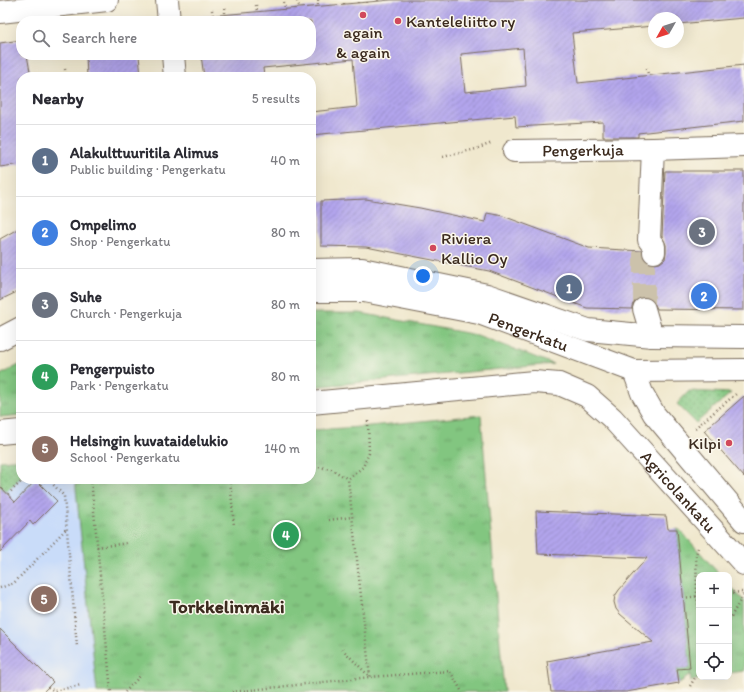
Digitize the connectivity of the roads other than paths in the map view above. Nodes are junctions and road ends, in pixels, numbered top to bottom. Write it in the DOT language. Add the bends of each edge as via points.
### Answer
graph roads {
  1 [pos="107,0"];
  2 [pos="167,0"];
  3 [pos="0,12"];
  4 [pos="169,16"];
  5 [pos="173,60"];
  6 [pos="175,72"];
  7 [pos="505,146"];
  8 [pos="744,146"];
  9 [pos="653,149"];
  10 [pos="649,248"];
  11 [pos="316,270"];
  12 [pos="316,291"];
  13 [pos="649,309"];
  14 [pos="16,331"];
  15 [pos="652,336"];
  16 [pos="744,337"];
  17 [pos="0,339"];
  18 [pos="744,370"];
  19 [pos="634,371"];
  20 [pos="316,403"];
  21 [pos="16,431"];
  22 [pos="0,433"];
  23 [pos="744,521"];
  24 [pos="744,564"];
  1 -- 3 [label="street"];
  2 -- 4 [label="street"];
  5 -- 6 [label="street"];
  7 -- 9 [label="street, Pengerkuja"];
  8 -- 9 [label="street, Pengerkuja"];
  9 -- 10 [label="street"];
  11 -- 15 [label="street, Pengerkatu" via="362,269 487,295 588,330"];
  12 -- 19 [label="street, Pengerkatu" via="364,290 479,313"];
  13 -- 15 [label="street"];
  14 -- 17 [label="street"];
  15 -- 16 [label="street, Pengerkatu"];
  18 -- 19 [label="street, Pengerkatu"];
  19 -- 23 [label="street, Agricolankatu" via="642,393 654,414"];
  20 -- 24 [label="street, Agricolankatu" via="534,382 560,384 587,396 612,418"];
  21 -- 22 [label="street"];
}
